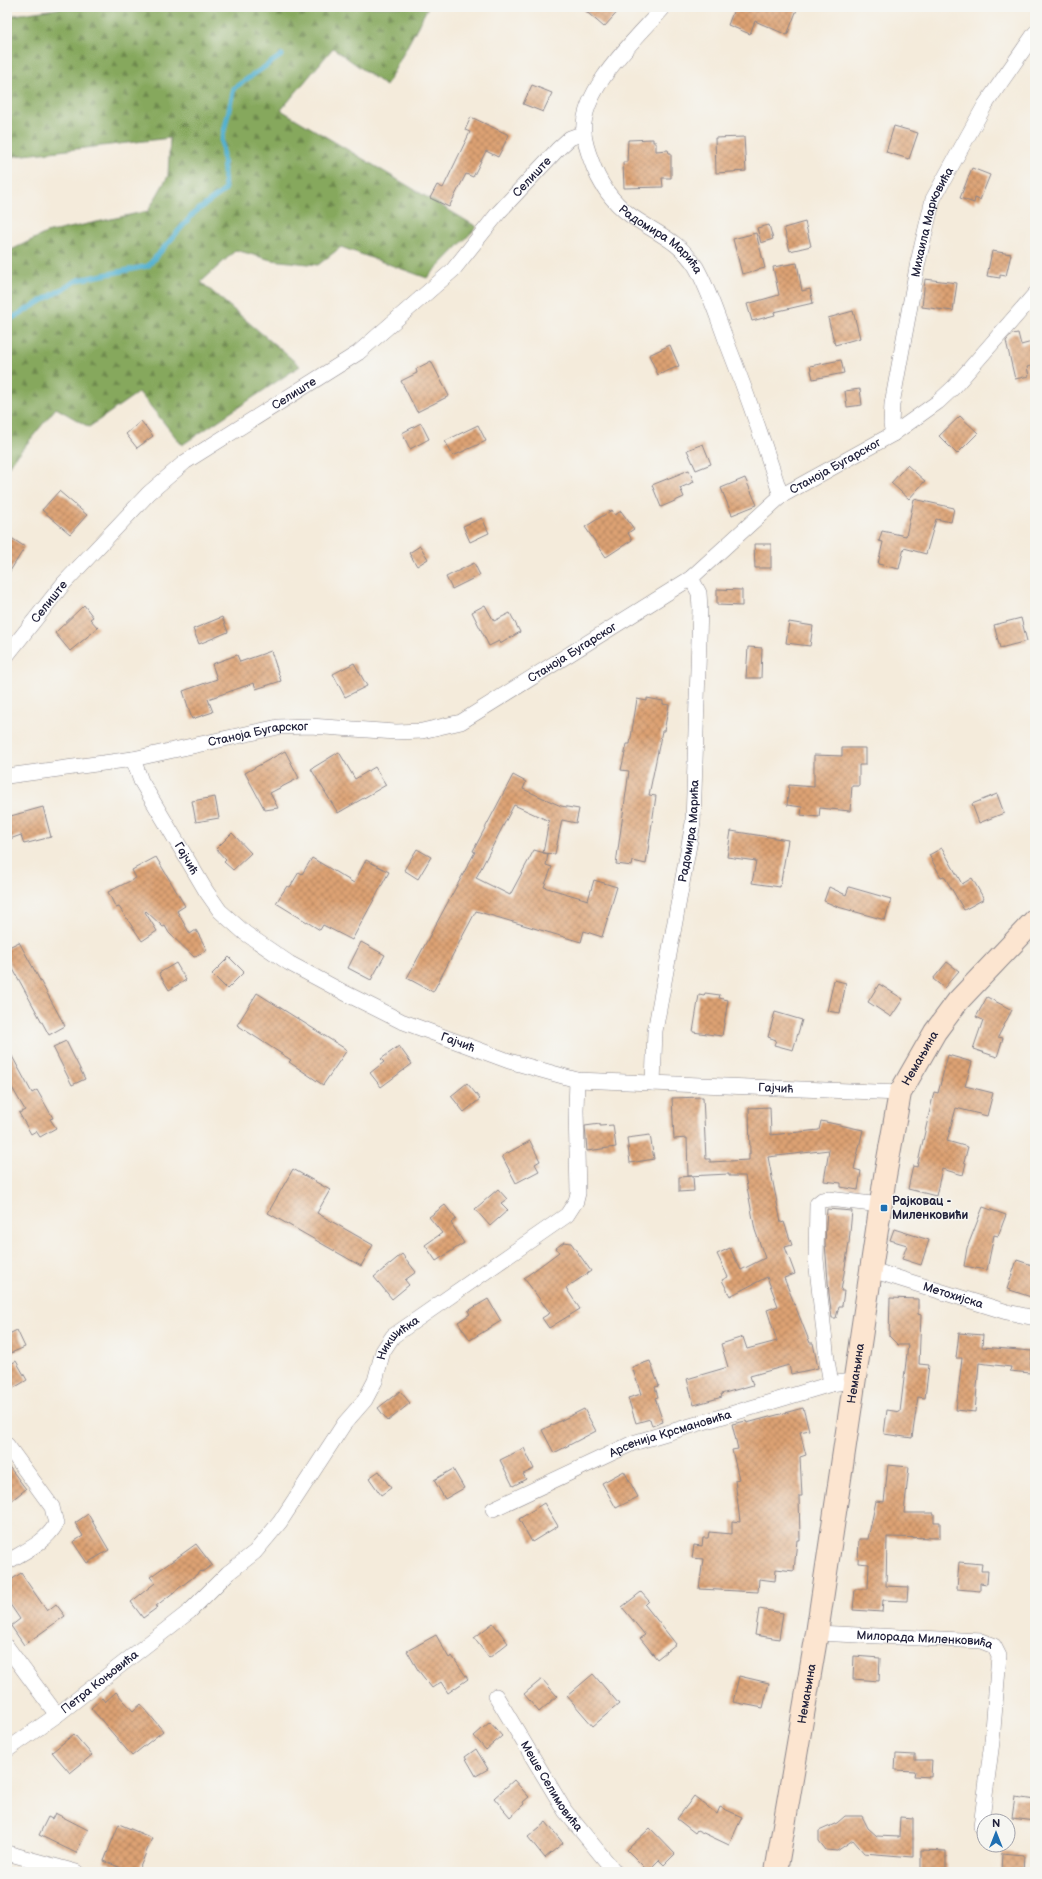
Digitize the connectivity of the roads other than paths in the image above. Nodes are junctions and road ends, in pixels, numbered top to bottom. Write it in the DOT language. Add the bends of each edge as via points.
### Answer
graph roads {
  1 [pos="664,7"];
  2 [pos="1035,32"];
  3 [pos="584,133"];
  4 [pos="1035,294"];
  5 [pos="893,434"];
  6 [pos="781,496"];
  7 [pos="691,578"];
  8 [pos="7,655"];
  9 [pos="133,759"];
  10 [pos="7,776"];
  11 [pos="1035,920"];
  12 [pos="577,1080"];
  13 [pos="653,1084"];
  14 [pos="900,1092"];
  15 [pos="881,1205"];
  16 [pos="872,1270"];
  17 [pos="1035,1318"];
  18 [pos="855,1382"];
  19 [pos="832,1384"];
  20 [pos="7,1445"];
  21 [pos="493,1509"];
  22 [pos="7,1562"];
  23 [pos="190,1611"];
  24 [pos="817,1633"];
  25 [pos="7,1647"];
  26 [pos="496,1696"];
  27 [pos="57,1715"];
  28 [pos="7,1750"];
  29 [pos="983,1813"];
  30 [pos="7,1853"];
  31 [pos="76,1872"];
  32 [pos="615,1872"];
  33 [pos="776,1872"];
  1 -- 3 [label="street, Радомира Марића" via="605,74 586,113"];
  2 -- 5 [label="street, Михаила Марковића" via="985,105 933,199 918,262 892,404"];
  3 -- 6 [label="street, Радомира Марића" via="595,171 610,198 631,216 676,244 696,268 710,297 752,407"];
  3 -- 8 [label="street, Селиште" via="570,138 557,150 499,212 453,270 358,353 185,462 148,493 64,583"];
  4 -- 5 [label="street, Станоја Бугарског" via="954,387 938,402"];
  5 -- 6 [label="street, Станоја Бугарског"];
  6 -- 7 [label="street, Станоја Бугарског"];
  7 -- 9 [label="street, Станоја Бугарског" via="461,722 422,731 396,732 310,726 278,727"];
  7 -- 13 [label="street, Радомира Марића" via="699,593 700,608 693,823 655,1031"];
  9 -- 10 [label="street, Станоја Бугарског"];
  9 -- 12 [label="street, Гајчић" via="141,782 206,891 220,911 245,933 290,963 401,1021 509,1061"];
  11 -- 14 [label="street, Немањина" via="958,1002 935,1032"];
  12 -- 13 [label="street, Гајчић"];
  12 -- 23 [label="street, Никшићка" via="578,1193 573,1209 393,1336 382,1351 370,1391 344,1424 280,1522 255,1552 228,1573"];
  13 -- 14 [label="street, Гајчић"];
  14 -- 15 [label="street, Немањина"];
  15 -- 16 [label="street, Немањина"];
  15 -- 19 [label="street" via="829,1198 817,1204 816,1259"];
  16 -- 17 [label="street, Метохијска" via="1007,1312"];
  16 -- 18 [label="street, Немањина"];
  18 -- 19 [label="street, Арсенија Крсмановића"];
  18 -- 24 [label="street, Немањина"];
  19 -- 21 [label="street, Арсенија Крсмановића" via="633,1443"];
  20 -- 22 [label="street" via="52,1507 56,1524 42,1542"];
  23 -- 27 [label="street, Петра Коњовића"];
  24 -- 29 [label="street, Милорада Миленковића" via="981,1641 994,1646 999,1656"];
  24 -- 33 [label="street, Немањина"];
  25 -- 27 [label="street"];
  26 -- 32 [label="street, Меше Селимовића" via="565,1811"];
  27 -- 28 [label="street, Петра Коњовића"];
  30 -- 31 [label="street"];
}
